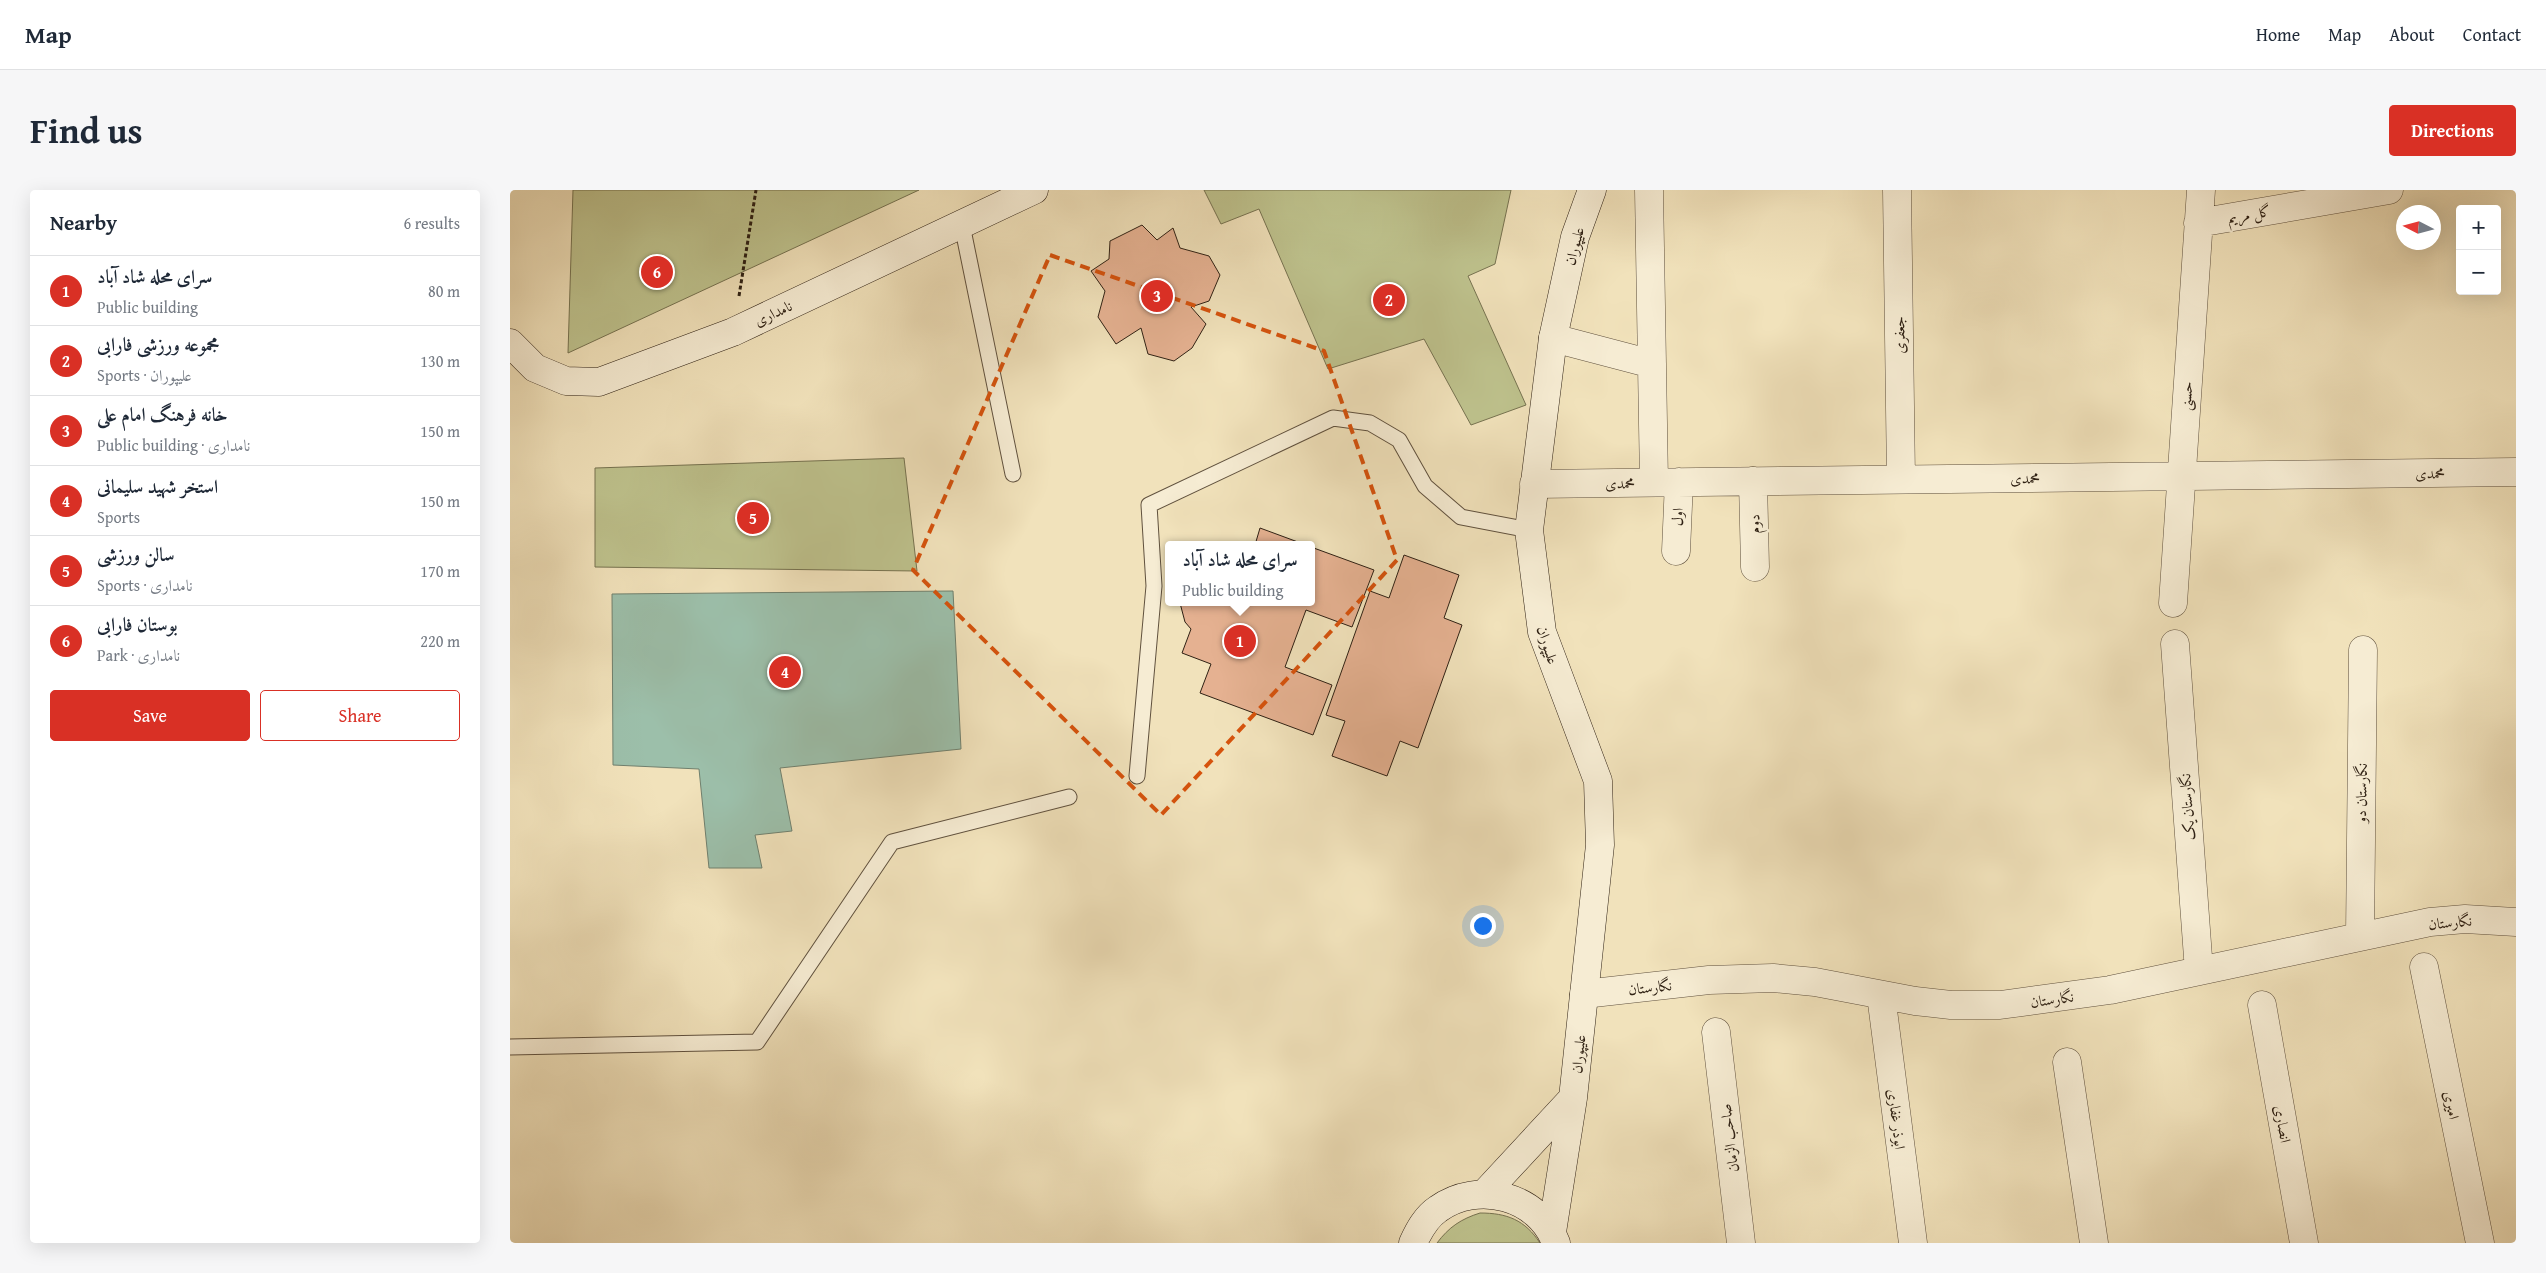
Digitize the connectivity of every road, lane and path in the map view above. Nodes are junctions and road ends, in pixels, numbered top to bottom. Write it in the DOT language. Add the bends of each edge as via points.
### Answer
graph roads {
  1 [pos="756,190"];
  2 [pos="1034,190"];
  3 [pos="1592,190"];
  4 [pos="1649,190"];
  5 [pos="1897,190"];
  6 [pos="2200,190"];
  7 [pos="2389,190"];
  8 [pos="2198,223"];
  9 [pos="962,225"];
  10 [pos="733,332"];
  11 [pos="1554,338"];
  12 [pos="510,343"];
  13 [pos="1652,364"];
  14 [pos="2516,472"];
  15 [pos="1013,474"];
  16 [pos="2181,476"];
  17 [pos="1901,479"];
  18 [pos="1753,481"];
  19 [pos="1666,482"];
  20 [pos="1534,484"];
  21 [pos="1529,530"];
  22 [pos="1676,551"];
  23 [pos="1755,567"];
  24 [pos="2173,603"];
  25 [pos="2175,644"];
  26 [pos="2363,650"];
  27 [pos="1137,776"];
  28 [pos="1069,797"];
  29 [pos="2516,922"];
  30 [pos="2360,936"];
  31 [pos="2424,967"];
  32 [pos="2199,971"];
  33 [pos="1584,994"];
  34 [pos="1881,995"];
  35 [pos="2262,1005"];
  36 [pos="1716,1032"];
  37 [pos="510,1047"];
  38 [pos="2068,1062"];
  39 [pos="1573,1098"];
  40 [pos="1485,1193"];
  41 [pos="1554,1238"];
  42 [pos="1413,1243"];
  43 [pos="1741,1243"];
  44 [pos="1913,1243"];
  45 [pos="2094,1243"];
  46 [pos="2304,1243"];
  47 [pos="2480,1243"];
  1 -- 10 [label="path"];
  2 -- 9 [label="street, نامداری"];
  3 -- 11 [label="street, علیپوران" via="1575,237"];
  4 -- 13 [label="street, اول"];
  5 -- 17 [label="street, جعفری"];
  6 -- 8 [label="street, حسنی"];
  7 -- 8 [label="street, گل مریم"];
  8 -- 16 [label="street, حسنی"];
  9 -- 10 [label="street, نامداری"];
  9 -- 15 [label="lane"];
  10 -- 12 [label="street, نامداری" via="599,382 566,381 535,368"];
  11 -- 13 [label="street"];
  11 -- 20 [label="street, علیپوران"];
  13 -- 19 [label="street, اول"];
  14 -- 16 [label="street, محمدی"];
  16 -- 17 [label="street, محمدی"];
  16 -- 24 [label="street, حسنی"];
  17 -- 18 [label="street, محمدی"];
  18 -- 19 [label="street, محمدی"];
  18 -- 23 [label="street, دوم"];
  19 -- 20 [label="street, محمدی"];
  19 -- 22 [label="street, اول"];
  20 -- 21 [label="street, علیپوران"];
  21 -- 27 [label="lane" via="1461,518 1425,486 1399,440 1370,423 1333,418 1149,505 1154,586"];
  21 -- 33 [label="street, علیپوران" via="1542,632 1598,781 1600,846"];
  25 -- 32 [label="street, نگارستان یک"];
  26 -- 30 [label="street, نگارستان دو"];
  28 -- 37 [label="lane" via="892,842 757,1042"];
  29 -- 30 [label="street, نگارستان" via="2465,919 2430,922"];
  30 -- 32 [label="street, نگارستان"];
  31 -- 47 [label="street, امیری"];
  32 -- 34 [label="street, نگارستان" via="2110,990 2000,1005 1951,1005"];
  33 -- 34 [label="street, نگارستان" via="1737,978 1815,982"];
  33 -- 39 [label="street, علیپوران"];
  34 -- 44 [label="street, ابوذر غفاری"];
  35 -- 46 [label="street, انصاری"];
  36 -- 43 [label="street, صاحب الزمان"];
  38 -- 45 [label="street"];
  39 -- 40 [label="street"];
  39 -- 41 [label="street, علیپوران"];
  40 -- 41 [label="street" via="1512,1198 1535,1212"];
  40 -- 42 [label="street" via="1460,1197 1437,1209 1420,1228"];
}
